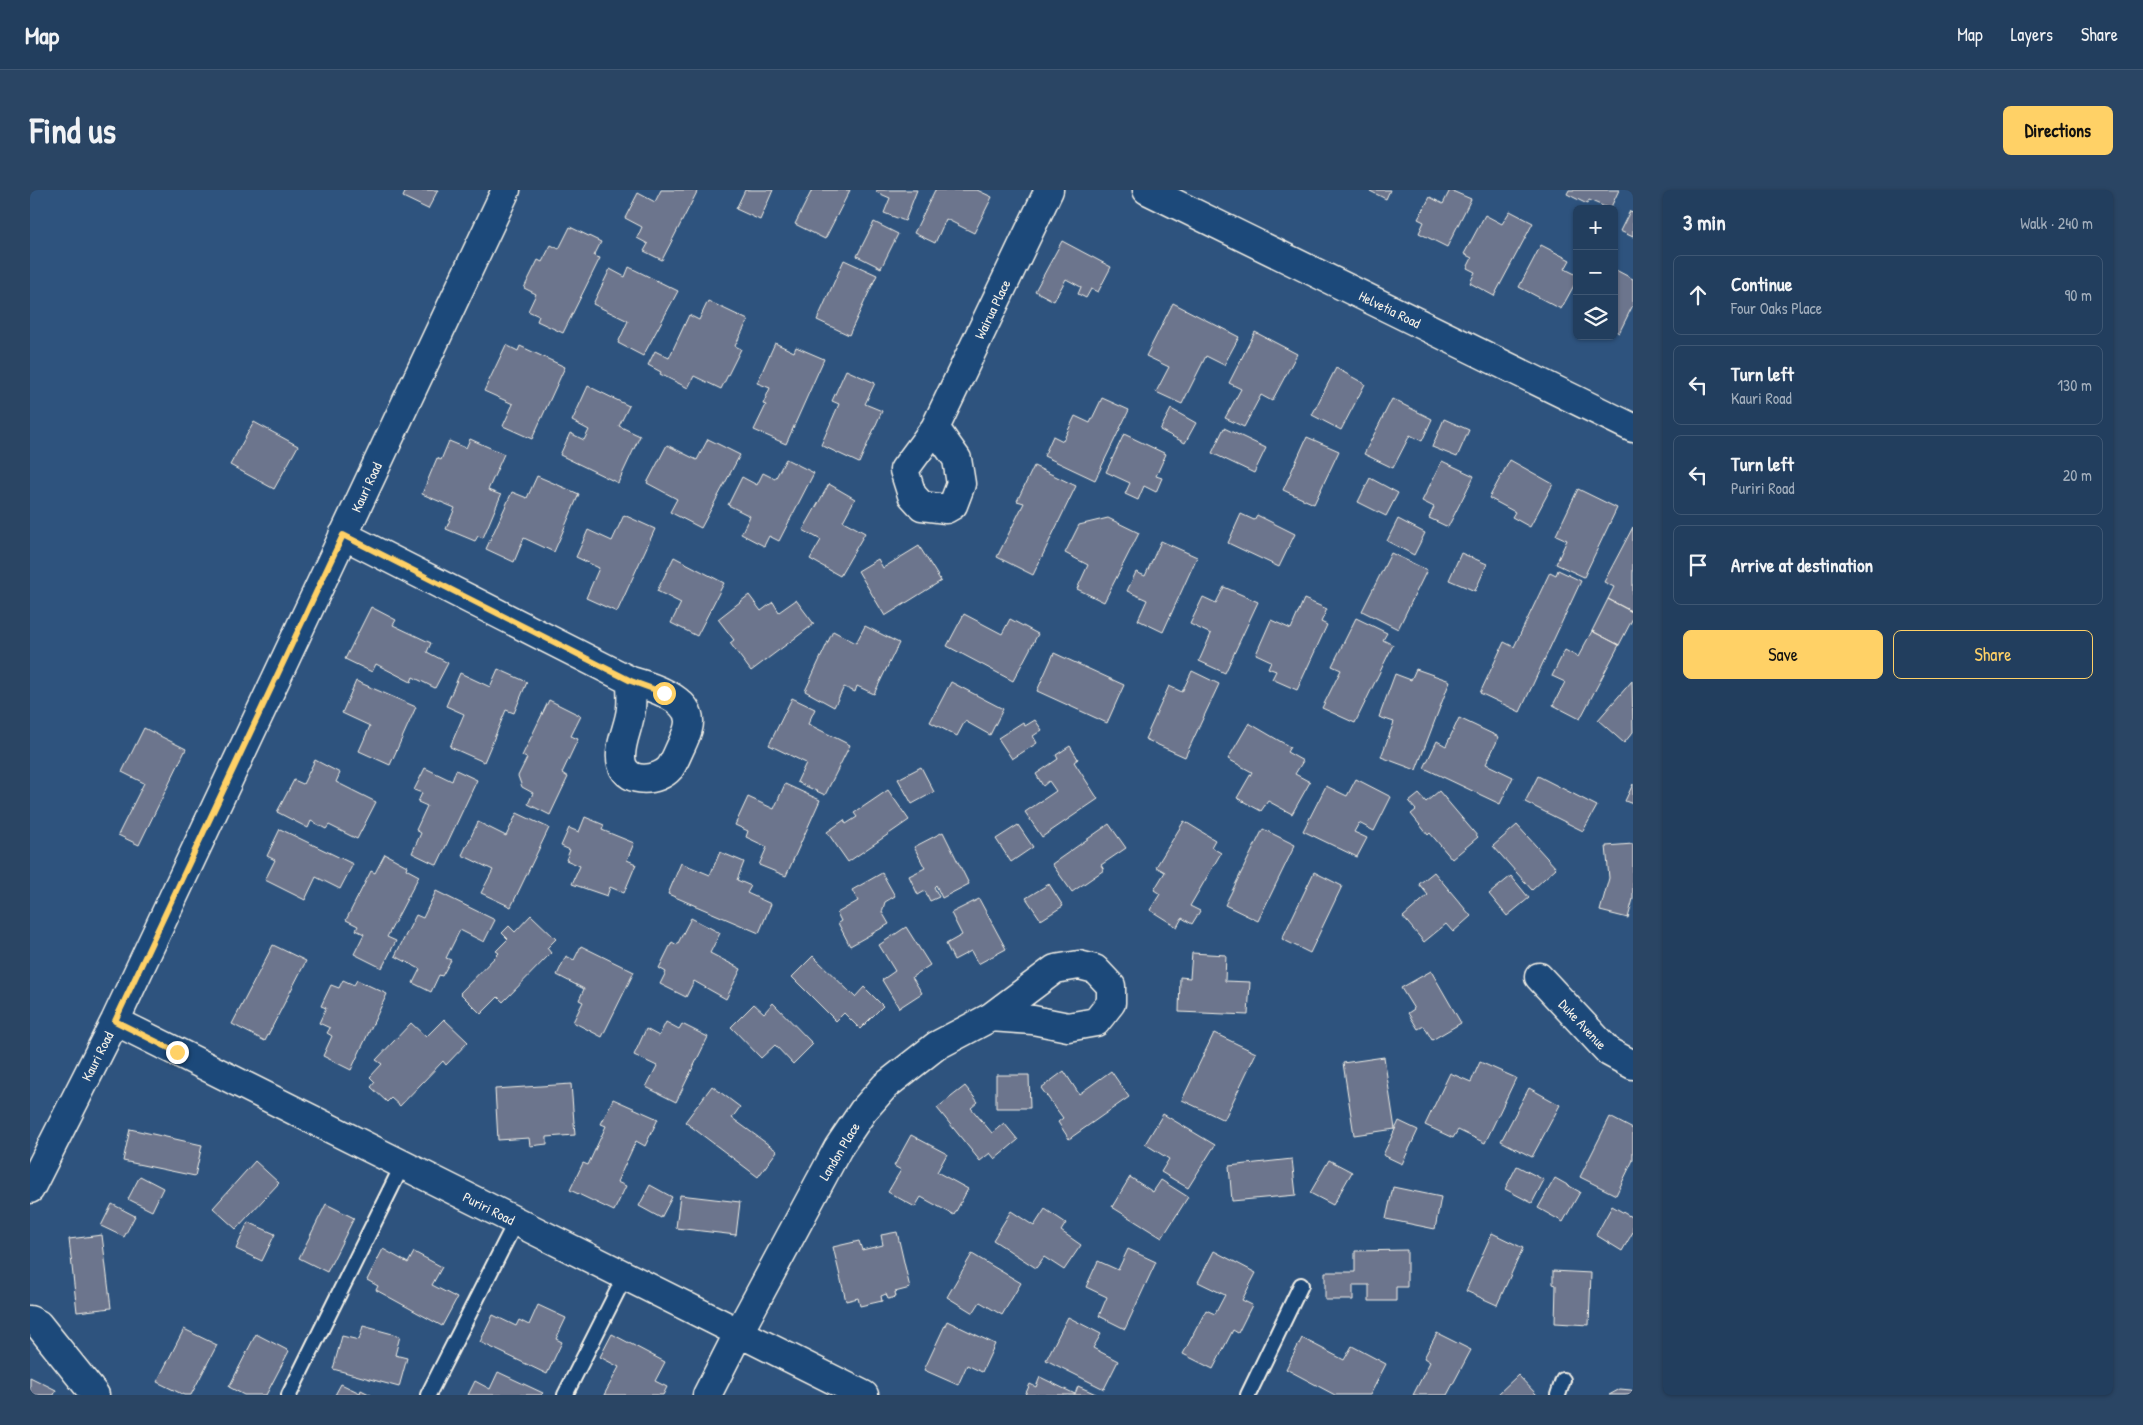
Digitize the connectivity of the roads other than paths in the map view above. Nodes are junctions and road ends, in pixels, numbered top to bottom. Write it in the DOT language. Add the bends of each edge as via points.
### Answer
graph roads {
  1 [pos="506,190"];
  2 [pos="1049,190"];
  3 [pos="1146,190"];
  4 [pos="935,428"];
  5 [pos="1633,428"];
  6 [pos="343,535"];
  7 [pos="631,681"];
  8 [pos="1539,977"];
  9 [pos="991,1018"];
  10 [pos="115,1021"];
  11 [pos="1633,1065"];
  12 [pos="402,1164"];
  13 [pos="30,1189"];
  14 [pos="516,1222"];
  15 [pos="625,1276"];
  16 [pos="1301,1285"];
  17 [pos="30,1320"];
  18 [pos="739,1332"];
  19 [pos="1563,1380"];
  20 [pos="860,1394"];
  21 [pos="95,1395"];
  22 [pos="289,1395"];
  23 [pos="428,1395"];
  24 [pos="565,1395"];
  25 [pos="708,1395"];
  26 [pos="1248,1395"];
  27 [pos="1558,1395"];
  1 -- 6 [label="street, Kauri Road"];
  2 -- 4 [label="street, Wairua Place"];
  3 -- 5 [label="street, Helvetia Road"];
  6 -- 7 [label="street"];
  6 -- 10 [label="street, Kauri Road"];
  8 -- 11 [label="street, Duke Avenue" via="1609,1052"];
  9 -- 18 [label="street, Landon Place" via="936,1046 885,1086 863,1112 838,1148"];
  10 -- 12 [label="street, Puriri Road"];
  10 -- 13 [label="street, Kauri Road"];
  12 -- 14 [label="street, Puriri Road"];
  12 -- 22 [label="lane"];
  14 -- 15 [label="street, Puriri Road"];
  14 -- 23 [label="lane"];
  15 -- 18 [label="street, Puriri Road"];
  15 -- 24 [label="lane"];
  16 -- 26 [label="lane"];
  17 -- 21 [label="street" via="38,1324"];
  18 -- 20 [label="street, Puriri Road"];
  18 -- 25 [label="street, Landon Place"];
  19 -- 27 [label="lane"];
}
